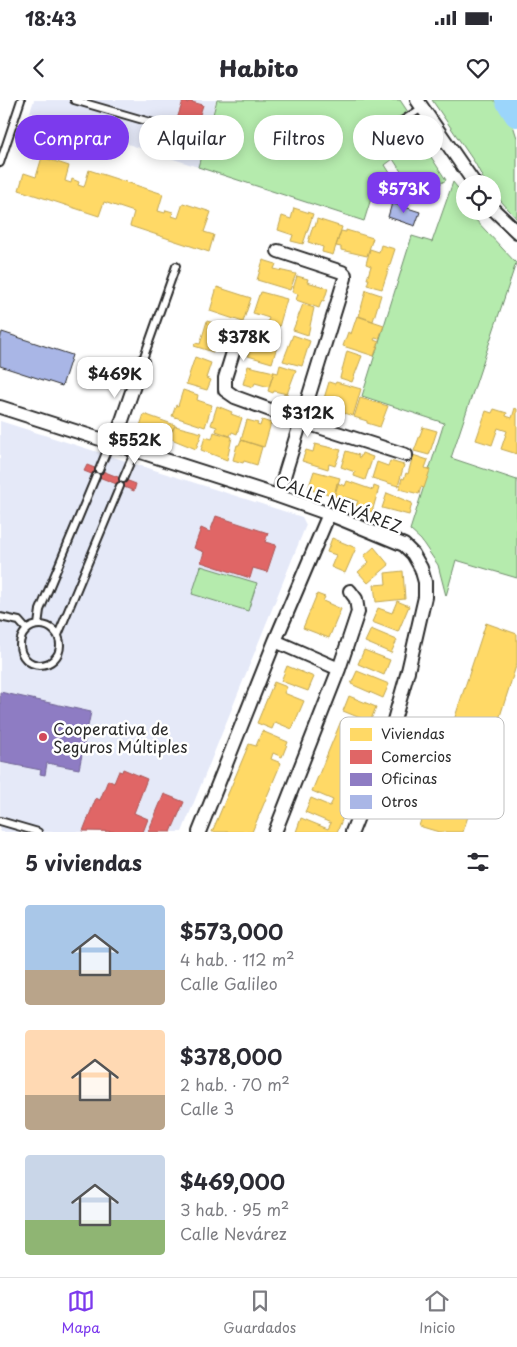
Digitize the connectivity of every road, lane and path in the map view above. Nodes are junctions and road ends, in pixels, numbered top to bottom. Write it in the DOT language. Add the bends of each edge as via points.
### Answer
graph roads {
  1 [pos="21,100"];
  2 [pos="74,100"];
  3 [pos="419,104"];
  4 [pos="406,115"];
  5 [pos="139,119"];
  6 [pos="0,163"];
  7 [pos="469,175"];
  8 [pos="501,217"];
  9 [pos="517,232"];
  10 [pos="278,251"];
  11 [pos="176,266"];
  12 [pos="253,337"];
  13 [pos="142,362"];
  14 [pos="0,407"];
  15 [pos="300,421"];
  16 [pos="112,444"];
  17 [pos="135,451"];
  18 [pos="406,455"];
  19 [pos="99,470"];
  20 [pos="96,476"];
  21 [pos="278,496"];
  22 [pos="329,514"];
  23 [pos="350,591"];
  24 [pos="0,617"];
  25 [pos="38,625"];
  26 [pos="27,630"];
  27 [pos="58,634"];
  28 [pos="275,641"];
  29 [pos="339,669"];
  30 [pos="395,717"];
  31 [pos="357,819"];
  32 [pos="0,821"];
  33 [pos="38,832"];
  34 [pos="198,832"];
  35 [pos="275,832"];
  36 [pos="352,832"];
  1 -- 6 [label="lane"];
  2 -- 5 [label="lane"];
  3 -- 4 [label="lane"];
  3 -- 7 [label="street"];
  8 -- 9 [label="street"];
  10 -- 15 [label="street" via="345,275"];
  11 -- 13 [label="lane"];
  12 -- 15 [label="street" via="239,332 225,378 225,390 235,398"];
  13 -- 16 [label="street"];
  14 -- 16 [label="street, CALLE NEVÁREZ"];
  15 -- 18 [label="street"];
  15 -- 21 [label="street"];
  16 -- 17 [label="street, CALLE NEVÁREZ"];
  16 -- 19 [label="lane"];
  17 -- 21 [label="street, CALLE NEVÁREZ"];
  17 -- 27 [label="lane"];
  20 -- 25 [label="lane" via="40,610"];
  21 -- 22 [label="street, CALLE NEVÁREZ"];
  22 -- 28 [label="street"];
  22 -- 30 [label="street, CALLE NEVÁREZ" via="404,545 421,568 425,597"];
  23 -- 29 [label="street" via="356,599 358,612"];
  24 -- 26 [label="lane" via="19,622"];
  25 -- 26 [label="lane"];
  25 -- 27 [label="lane" via="53,629"];
  26 -- 27 [label="lane" via="22,635 20,649 34,664 48,664 58,655"];
  28 -- 29 [label="street"];
  28 -- 34 [label="street"];
  29 -- 35 [label="street"];
  31 -- 36 [label="street, CALLE NEVÁREZ"];
  32 -- 33 [label="lane"];
}
